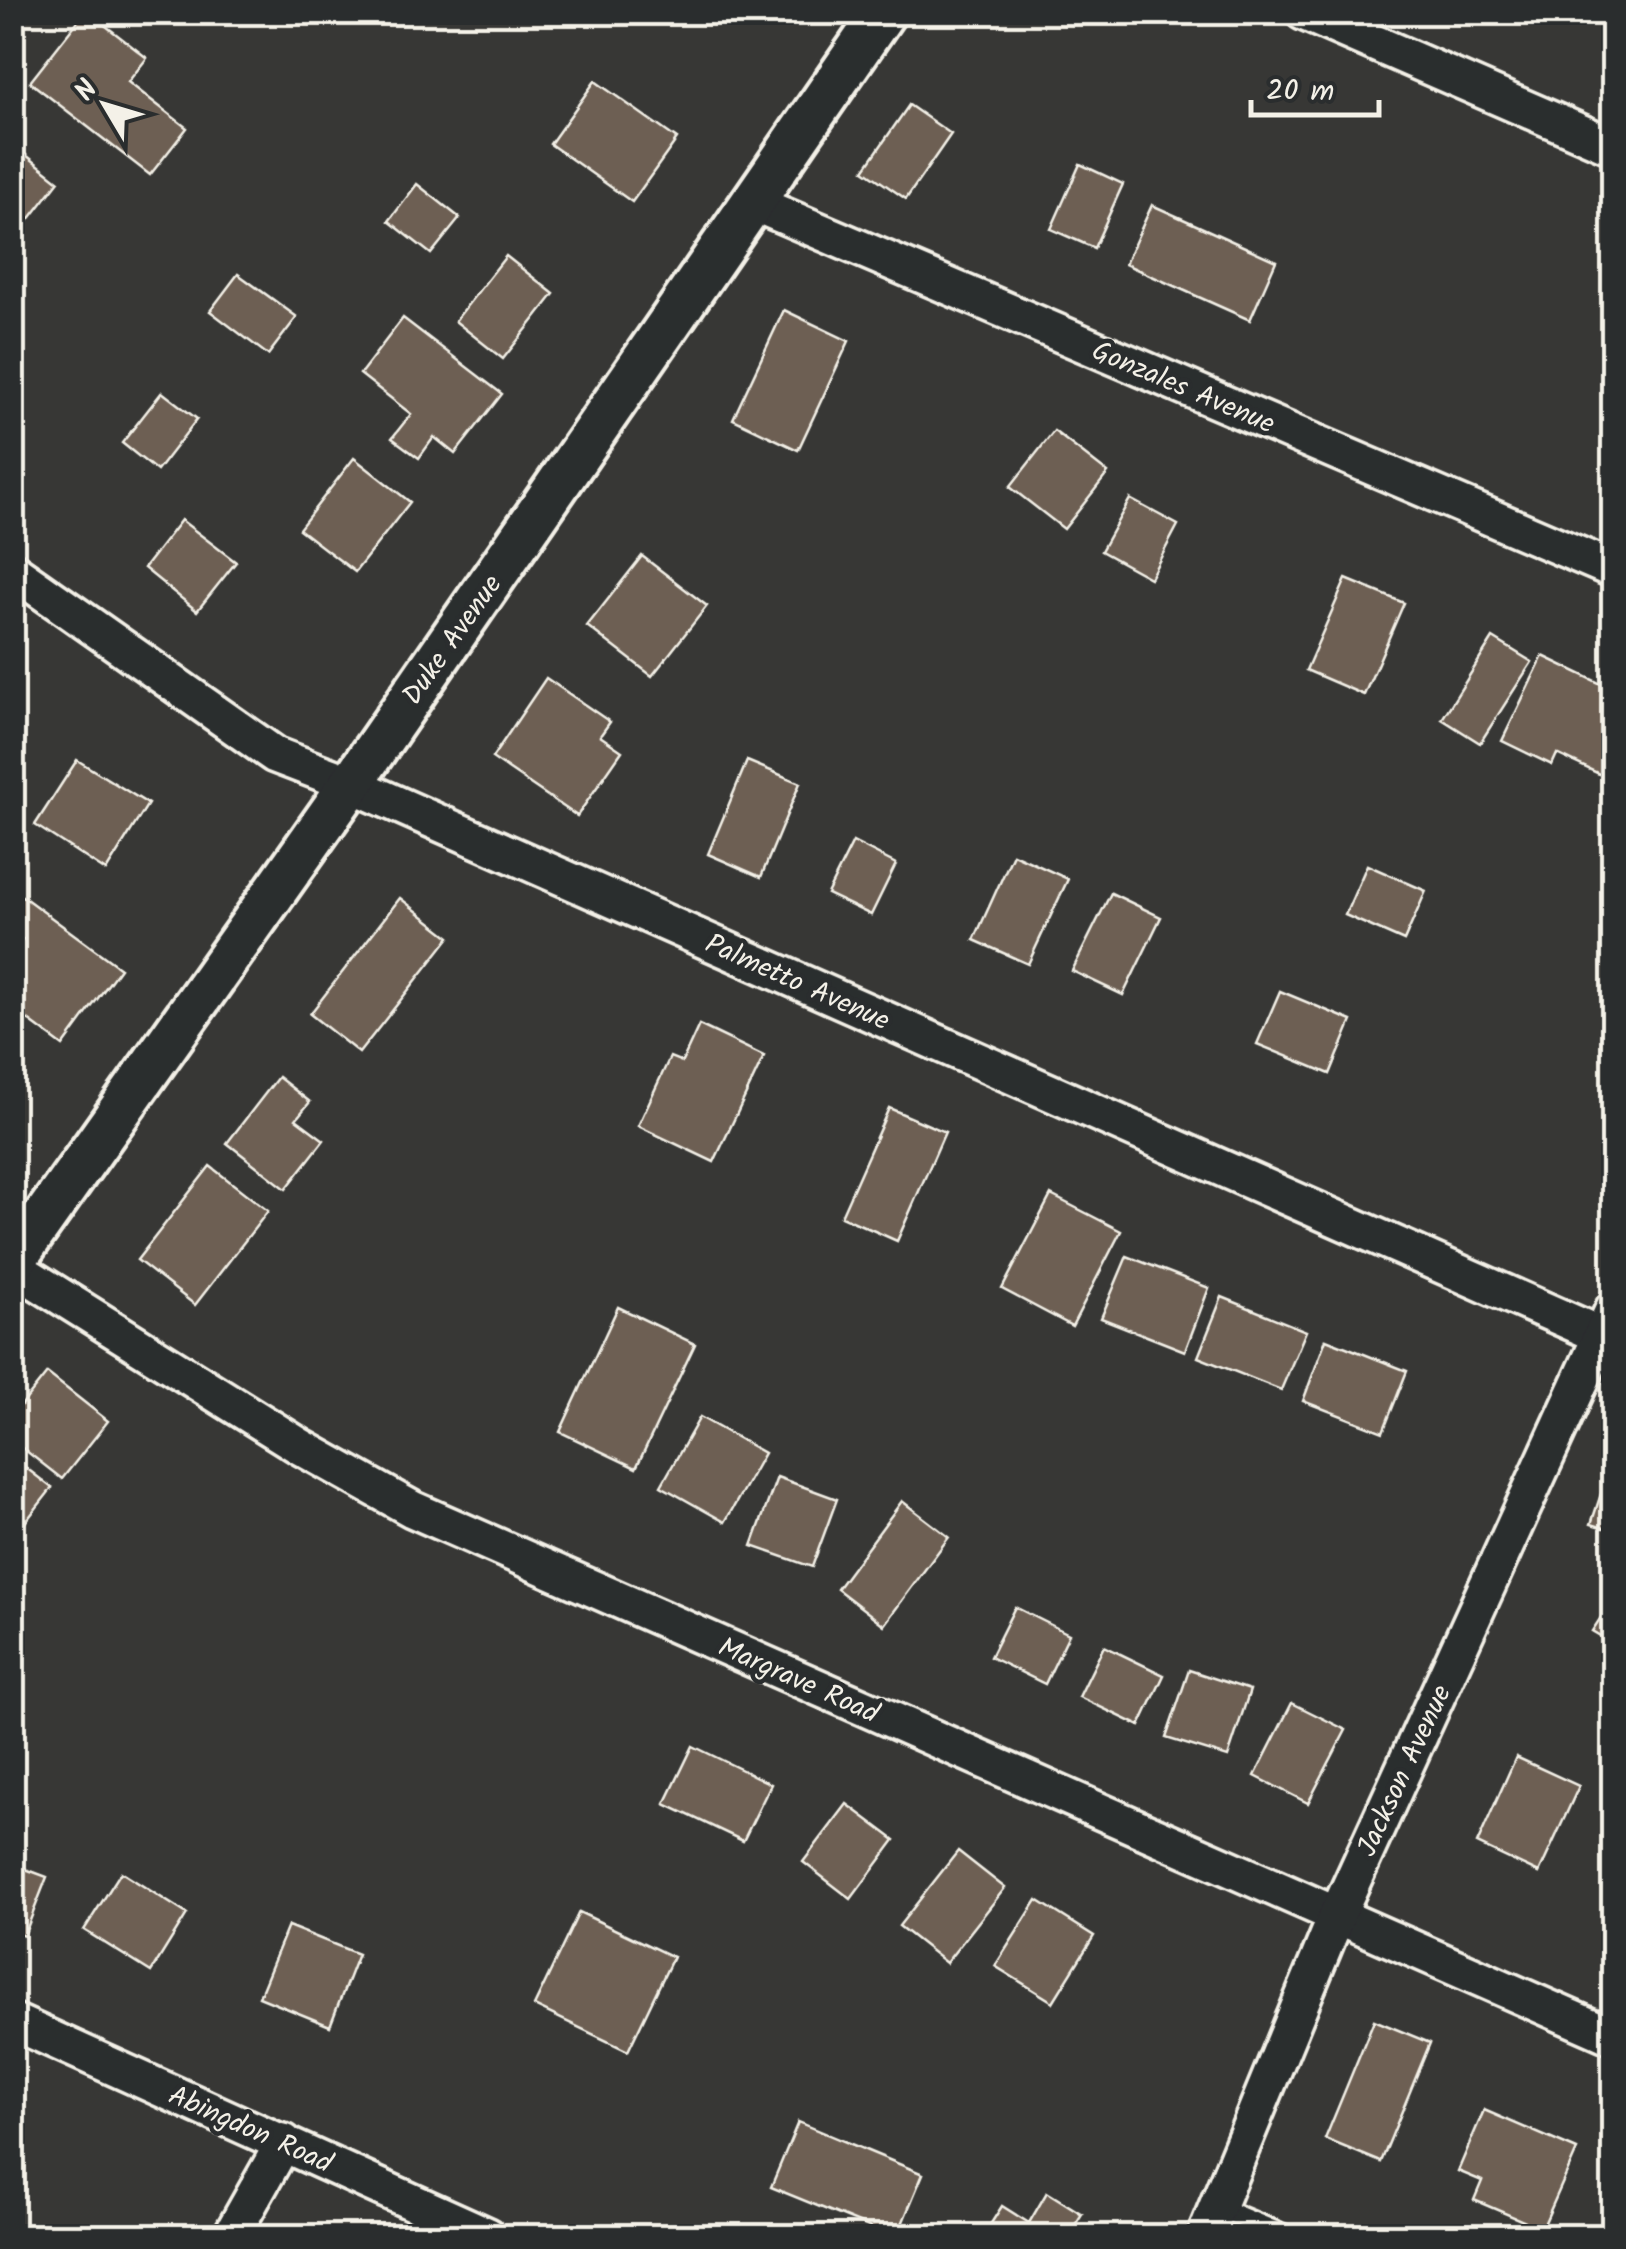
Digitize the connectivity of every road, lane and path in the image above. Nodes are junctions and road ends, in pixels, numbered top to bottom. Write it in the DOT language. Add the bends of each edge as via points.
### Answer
graph roads {
  1 [pos="884,12"];
  2 [pos="1303,12"];
  3 [pos="1614,147"];
  4 [pos="754,203"];
  5 [pos="12,570"];
  6 [pos="1614,570"];
  7 [pos="351,784"];
  8 [pos="12,1264"];
  9 [pos="1610,1328"];
  10 [pos="1337,1915"];
  11 [pos="12,2021"];
  12 [pos="1614,2037"];
  13 [pos="284,2142"];
  14 [pos="1211,2222"];
  15 [pos="231,2236"];
  16 [pos="488,2236"];
  17 [pos="1287,2236"];
  1 -- 4 [label="street, Duke Avenue"];
  2 -- 3 [label="street"];
  4 -- 6 [label="street, Gonzales Avenue"];
  4 -- 7 [label="street, Duke Avenue"];
  5 -- 7 [label="street, Palmetto Avenue" via="275,755"];
  7 -- 8 [label="street, Duke Avenue"];
  7 -- 9 [label="street, Palmetto Avenue"];
  8 -- 10 [label="street, Margrave Road" via="301,1447 412,1509"];
  9 -- 10 [label="street, Jackson Avenue"];
  10 -- 12 [label="street, Margrave Road"];
  10 -- 14 [label="street, Jackson Avenue"];
  11 -- 13 [label="street, Abingdon Road"];
  13 -- 15 [label="street"];
  13 -- 16 [label="street, Abingdon Road"];
  14 -- 17 [label="lane"];
}
